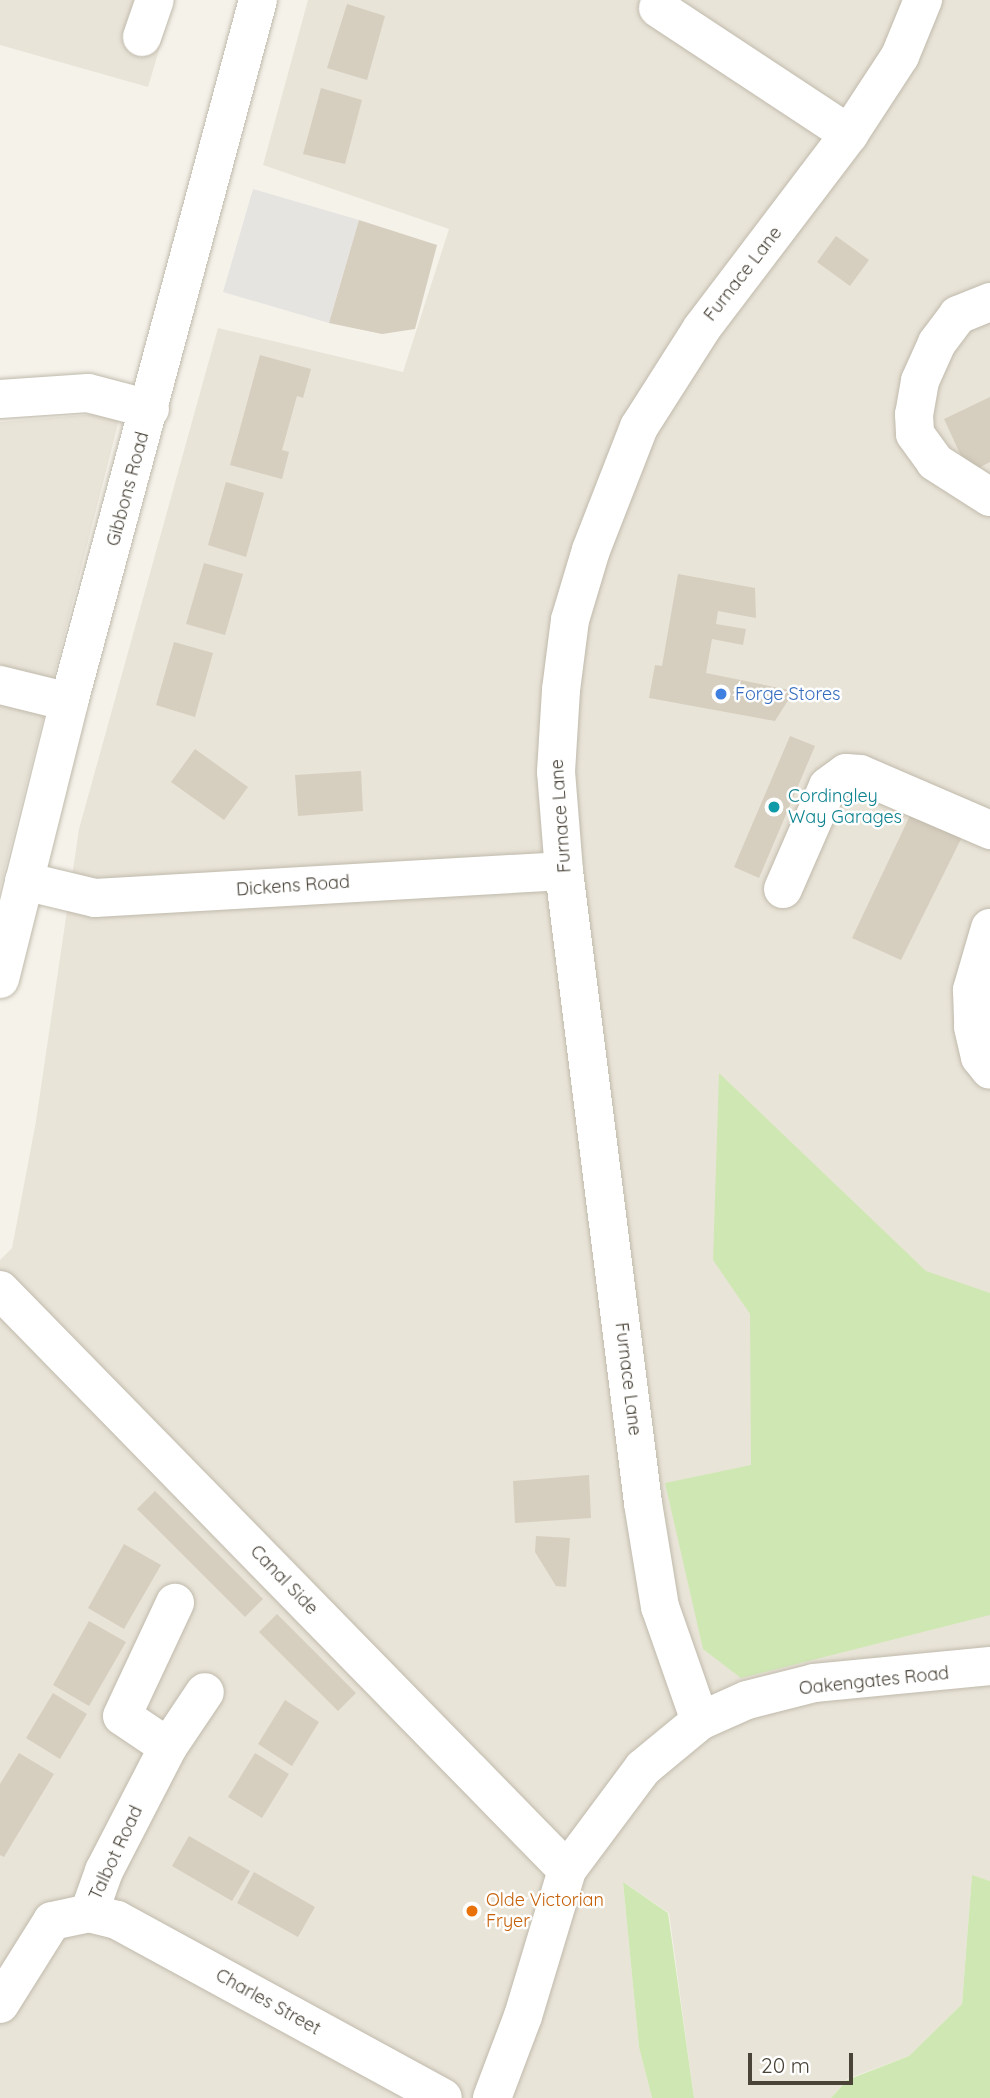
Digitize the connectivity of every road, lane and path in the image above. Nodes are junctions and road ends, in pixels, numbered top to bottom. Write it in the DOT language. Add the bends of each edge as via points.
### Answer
graph roads {
  1 [pos="155,0"];
  2 [pos="258,0"];
  3 [pos="923,0"];
  4 [pos="658,8"];
  5 [pos="142,37"];
  6 [pos="849,134"];
  7 [pos="990,302"];
  8 [pos="0,399"];
  9 [pos="150,409"];
  10 [pos="990,497"];
  11 [pos="0,685"];
  12 [pos="69,702"];
  13 [pos="990,830"];
  14 [pos="564,871"];
  15 [pos="24,881"];
  16 [pos="782,889"];
  17 [pos="990,928"];
  18 [pos="0,979"];
  19 [pos="990,1070"];
  20 [pos="0,1290"];
  21 [pos="175,1604"];
  22 [pos="990,1666"];
  23 [pos="205,1692"];
  24 [pos="700,1721"];
  25 [pos="168,1747"];
  26 [pos="568,1870"];
  27 [pos="89,1913"];
  28 [pos="0,2004"];
  29 [pos="443,2098"];
  30 [pos="492,2098"];
  1 -- 5 [label="street"];
  2 -- 9 [label="street, Gibbons Road"];
  3 -- 6 [label="street, Furnace Lane" via="900,56"];
  4 -- 6 [label="street"];
  6 -- 14 [label="street, Furnace Lane" via="691,344 639,427 595,537 570,620 561,690 556,772"];
  7 -- 10 [label="street" via="958,315 937,343 920,381 914,414 915,434 935,461"];
  8 -- 9 [label="street" via="88,393"];
  9 -- 12 [label="street, Gibbons Road"];
  11 -- 12 [label="street"];
  12 -- 15 [label="street, Gibbons Road"];
  13 -- 16 [label="street" via="860,774 846,773 828,786"];
  14 -- 15 [label="street, Dickens Road" via="95,898"];
  14 -- 24 [label="street, Furnace Lane" via="643,1503 660,1607"];
  15 -- 18 [label="street, Gibbons Road"];
  17 -- 19 [label="street" via="972,990 973,1027 980,1057"];
  20 -- 26 [label="street, Canal Side"];
  21 -- 25 [label="street" via="122,1716"];
  22 -- 24 [label="street, Oakengates Road" via="814,1684 747,1700"];
  23 -- 25 [label="street, Talbot Road"];
  24 -- 26 [label="street, Oakengates Road" via="643,1768"];
  25 -- 27 [label="street, Talbot Road" via="104,1871"];
  26 -- 30 [label="street, Oakengates Road"];
  27 -- 28 [label="street, Talbot Road" via="52,1920"];
  27 -- 29 [label="street, Charles Street" via="117,1920"];
}
